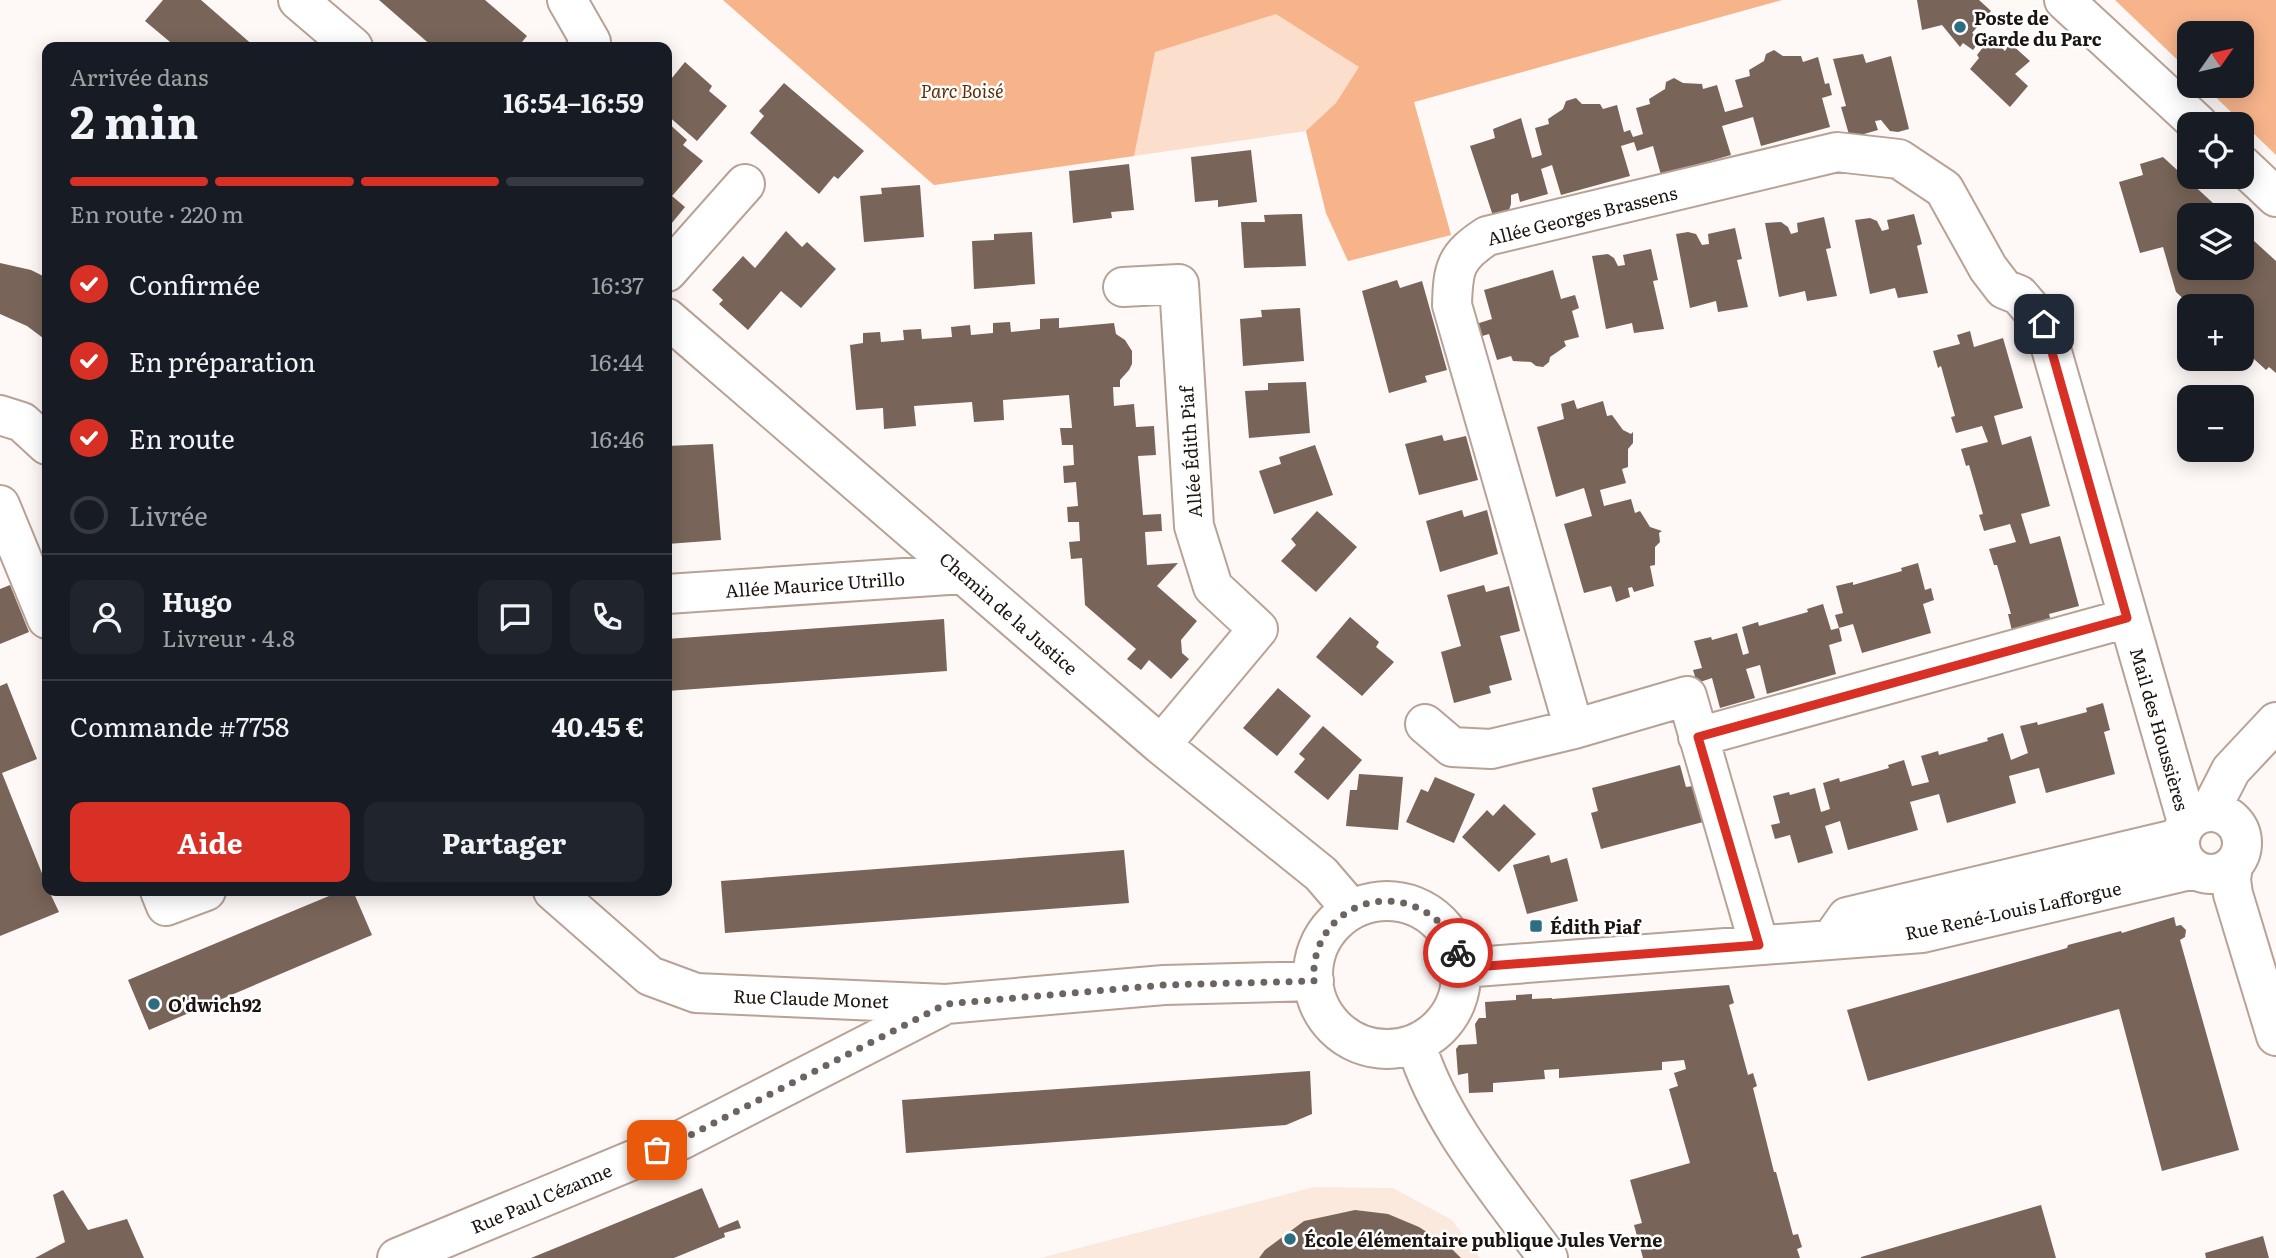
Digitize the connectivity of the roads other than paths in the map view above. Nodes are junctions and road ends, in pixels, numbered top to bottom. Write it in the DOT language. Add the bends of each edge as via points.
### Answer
graph roads {
  1 [pos="298,0"];
  2 [pos="567,0"];
  3 [pos="2064,0"];
  4 [pos="347,42"];
  5 [pos="591,42"];
  6 [pos="2185,112"];
  7 [pos="2254,176"];
  8 [pos="745,184"];
  9 [pos="2276,197"];
  10 [pos="672,266"];
  11 [pos="1123,287"];
  12 [pos="2004,289"];
  13 [pos="672,322"];
  14 [pos="0,415"];
  15 [pos="42,440"];
  16 [pos="0,505"];
  17 [pos="963,573"];
  18 [pos="672,594"];
  19 [pos="42,607"];
  20 [pos="2127,618"];
  21 [pos="2276,722"];
  22 [pos="1425,724"];
  23 [pos="1574,729"];
  24 [pos="1698,737"];
  25 [pos="1161,746"];
  26 [pos="2207,853"];
  27 [pos="162,896"];
  28 [pos="193,896"];
  29 [pos="559,896"];
  30 [pos="1351,909"];
  31 [pos="1759,945"];
  32 [pos="1462,968"];
  33 [pos="1314,981"];
  34 [pos="946,1004"];
  35 [pos="2276,1036"];
  36 [pos="1416,1044"];
  37 [pos="397,1258"];
  38 [pos="1548,1258"];
  1 -- 4 [label="street"];
  2 -- 5 [label="street"];
  3 -- 6 [label="street"];
  7 -- 9 [label="street"];
  8 -- 10 [label="street"];
  11 -- 25 [label="street, Allée Édith Piaf" via="1179,284 1194,526 1213,587 1258,629"];
  12 -- 20 [label="street, Mail des Houssières" via="2020,295 2044,324"];
  12 -- 23 [label="street, Allée Georges Brassens" via="1944,189 1899,159 1837,152 1487,236 1465,251 1452,276 1452,305"];
  13 -- 17 [label="street, Chemin de la Justice"];
  14 -- 15 [label="street" via="22,422"];
  16 -- 19 [label="street"];
  17 -- 18 [label="street, Allée Maurice Utrillo"];
  17 -- 25 [label="street, Chemin de la Justice"];
  20 -- 24 [label="street"];
  20 -- 26 [label="street, Mail des Houssières"];
  21 -- 26 [label="street" via="2231,770"];
  22 -- 23 [label="street" via="1452,747 1491,750"];
  23 -- 24 [label="street" via="1686,696"];
  24 -- 31 [label="street"];
  25 -- 30 [label="street, Chemin de la Justice" via="1321,874"];
  26 -- 31 [label="street, Rue René-Louis Lafforgue" via="1922,933"];
  26 -- 35 [label="street, Mail des Houssières"];
  27 -- 28 [label="street" via="166,906"];
  29 -- 34 [label="street, Rue Claude Monet" via="650,976 696,993"];
  30 -- 32 [label="street" via="1385,900 1427,912 1456,946"];
  30 -- 33 [label="street" via="1328,929 1318,946"];
  31 -- 32 [label="street, Rue René-Louis Lafforgue"];
  32 -- 36 [label="street" via="1459,996 1447,1021"];
  33 -- 34 [label="street, Rue Claude Monet" via="1164,985"];
  33 -- 36 [label="street" via="1320,1008 1332,1026 1350,1040 1394,1050"];
  34 -- 37 [label="street, Rue Paul Cézanne" via="681,1140"];
  36 -- 38 [label="street" via="1423,1069 1455,1129"];
}
